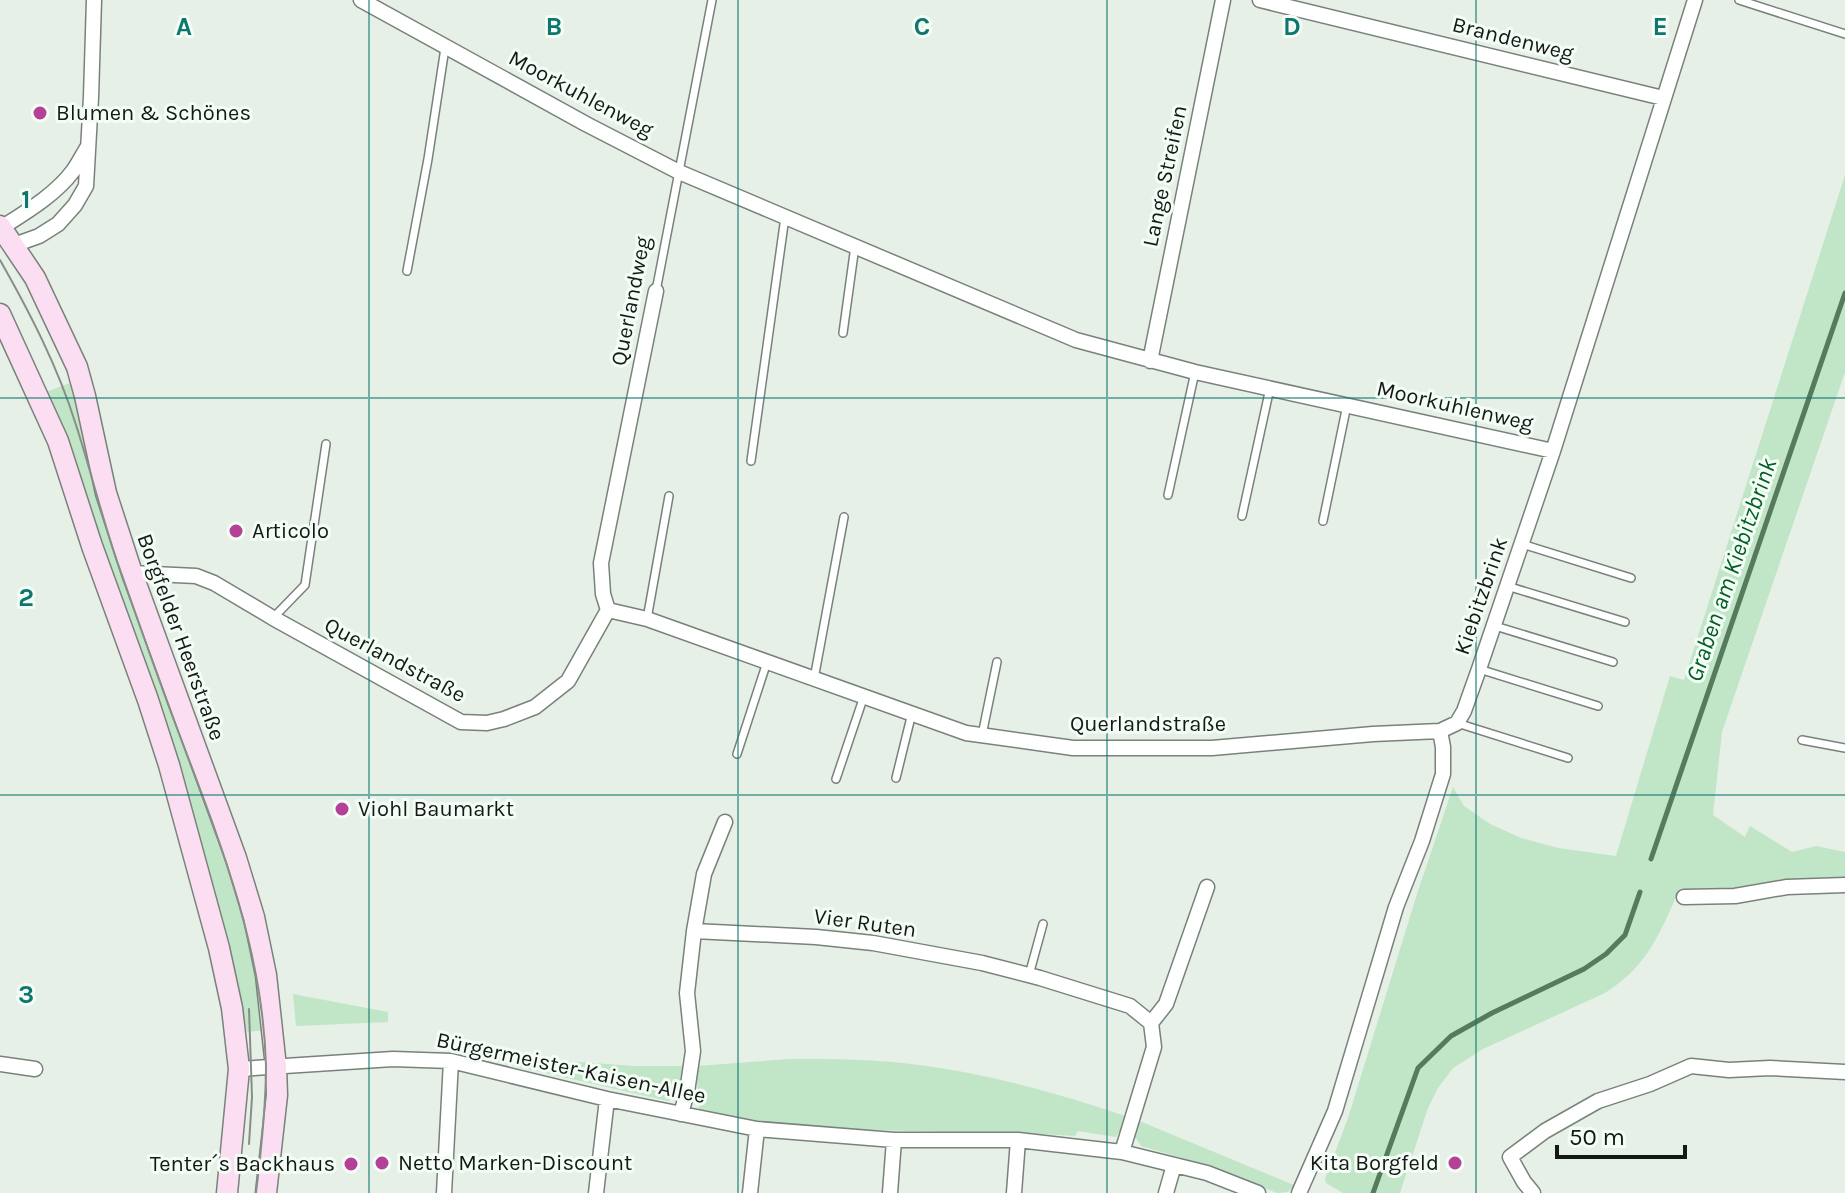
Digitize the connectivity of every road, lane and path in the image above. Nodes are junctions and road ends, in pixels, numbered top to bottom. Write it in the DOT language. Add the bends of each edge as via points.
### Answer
graph roads {
  1 [pos="94,0"];
  2 [pos="361,0"];
  3 [pos="712,0"];
  4 [pos="1223,0"];
  5 [pos="1260,0"];
  6 [pos="1695,0"];
  7 [pos="1739,0"];
  8 [pos="1845,34"];
  9 [pos="445,45"];
  10 [pos="1663,98"];
  11 [pos="89,144"];
  12 [pos="679,172"];
  13 [pos="785,217"];
  14 [pos="3,235"];
  15 [pos="855,246"];
  16 [pos="407,271"];
  17 [pos="656,291"];
  18 [pos="0,314"];
  19 [pos="843,333"];
  20 [pos="1150,361"];
  21 [pos="1195,372"];
  22 [pos="1270,388"];
  23 [pos="1347,405"];
  24 [pos="326,444"];
  25 [pos="1553,451"];
  26 [pos="751,461"];
  27 [pos="1168,495"];
  28 [pos="669,496"];
  29 [pos="1242,516"];
  30 [pos="844,517"];
  31 [pos="1323,521"];
  32 [pos="1522,544"];
  33 [pos="132,573"];
  34 [pos="1631,578"];
  35 [pos="1507,586"];
  36 [pos="608,610"];
  37 [pos="273,618"];
  38 [pos="647,619"];
  39 [pos="1625,622"];
  40 [pos="1495,626"];
  41 [pos="767,662"];
  42 [pos="997,662"];
  43 [pos="1613,662"];
  44 [pos="1479,669"];
  45 [pos="814,679"];
  46 [pos="864,696"];
  47 [pos="1598,706"];
  48 [pos="912,713"];
  49 [pos="1457,723"];
  50 [pos="1440,731"];
  51 [pos="982,735"];
  52 [pos="1802,740"];
  53 [pos="1845,748"];
  54 [pos="737,754"];
  55 [pos="1568,758"];
  56 [pos="896,778"];
  57 [pos="836,779"];
  58 [pos="725,822"];
  59 [pos="1845,885"];
  60 [pos="1207,887"];
  61 [pos="1684,897"];
  62 [pos="1043,924"];
  63 [pos="694,931"];
  64 [pos="1029,975"];
  65 [pos="1151,1023"];
  66 [pos="451,1061"];
  67 [pos="0,1064"];
  68 [pos="276,1067"];
  69 [pos="35,1069"];
  70 [pos="239,1069"];
  71 [pos="1845,1072"];
  72 [pos="607,1099"];
  73 [pos="681,1114"];
  74 [pos="757,1129"];
  75 [pos="894,1140"];
  76 [pos="1018,1140"];
  77 [pos="1122,1152"];
  78 [pos="1174,1165"];
  79 [pos="227,1193"];
  80 [pos="266,1193"];
  81 [pos="444,1193"];
  82 [pos="596,1193"];
  83 [pos="750,1193"];
  84 [pos="890,1193"];
  85 [pos="1014,1193"];
  86 [pos="1166,1193"];
  87 [pos="1258,1193"];
  88 [pos="1299,1193"];
  89 [pos="1533,1193"];
  1 -- 11 [label="street"];
  2 -- 9 [label="street, Moorkuhlenweg"];
  3 -- 12 [label="lane, Querlandweg"];
  4 -- 20 [label="street, Lange Streifen"];
  5 -- 10 [label="street, Brandenweg"];
  6 -- 10 [label="street, Kiebitzbrink"];
  7 -- 8 [label="lane"];
  9 -- 12 [label="street, Moorkuhlenweg"];
  9 -- 16 [label="lane"];
  10 -- 25 [label="street, Kiebitzbrink"];
  11 -- 14 [label="street" via="62,183"];
  11 -- 14 [label="street" via="86,186 58,224 39,236"];
  12 -- 13 [label="street, Moorkuhlenweg"];
  12 -- 17 [label="lane, Querlandweg"];
  13 -- 15 [label="street, Moorkuhlenweg"];
  13 -- 26 [label="lane"];
  14 -- 33 [label="main road, Borgfelder Heerstraße" via="35,278 77,367 106,493"];
  15 -- 19 [label="lane"];
  15 -- 20 [label="street, Moorkuhlenweg" via="1076,340"];
  17 -- 36 [label="street, Querlandweg" via="601,563"];
  18 -- 70 [label="main road" via="58,441 169,765 219,948"];
  20 -- 21 [label="street, Moorkuhlenweg"];
  21 -- 22 [label="street, Moorkuhlenweg"];
  21 -- 27 [label="lane"];
  22 -- 23 [label="street, Moorkuhlenweg"];
  22 -- 29 [label="lane"];
  23 -- 25 [label="street, Moorkuhlenweg"];
  23 -- 31 [label="lane, Moorkuhlenweg"];
  24 -- 37 [label="lane" via="305,585"];
  25 -- 32 [label="street, Kiebitzbrink"];
  28 -- 38 [label="lane"];
  30 -- 45 [label="lane"];
  32 -- 34 [label="lane"];
  32 -- 35 [label="street, Kiebitzbrink"];
  33 -- 37 [label="street, Querlandstraße" via="196,576"];
  33 -- 68 [label="main road, Borgfelder Heerstraße" via="254,917"];
  35 -- 39 [label="lane"];
  35 -- 40 [label="street, Kiebitzbrink"];
  36 -- 37 [label="street, Querlandstraße" via="568,681 535,707 487,723 461,722"];
  36 -- 38 [label="street, Querlandstraße"];
  38 -- 41 [label="street, Querlandstraße"];
  40 -- 43 [label="lane"];
  40 -- 44 [label="street, Kiebitzbrink"];
  41 -- 45 [label="street, Querlandstraße"];
  41 -- 54 [label="lane"];
  42 -- 51 [label="lane"];
  44 -- 47 [label="lane"];
  44 -- 49 [label="street, Kiebitzbrink"];
  45 -- 46 [label="street, Querlandstraße"];
  46 -- 48 [label="street, Querlandstraße"];
  46 -- 57 [label="lane"];
  48 -- 51 [label="street, Querlandstraße"];
  48 -- 56 [label="lane"];
  49 -- 50 [label="street"];
  49 -- 55 [label="lane"];
  50 -- 51 [label="street, Querlandstraße" via="1197,748 1073,748"];
  50 -- 88 [label="street" via="1443,774 1335,1111"];
  52 -- 53 [label="lane"];
  58 -- 63 [label="street" via="704,874"];
  59 -- 61 [label="street"];
  60 -- 65 [label="street" via="1166,1004"];
  62 -- 64 [label="lane"];
  63 -- 64 [label="street, Vier Ruten" via="873,943"];
  63 -- 73 [label="street" via="687,993 693,1051"];
  64 -- 65 [label="street, Vier Ruten" via="1130,1006"];
  65 -- 77 [label="street" via="1154,1047"];
  66 -- 68 [label="street, Bürgermeister-Kaisen-Allee" via="412,1058"];
  66 -- 72 [label="street, Bürgermeister-Kaisen-Allee"];
  66 -- 81 [label="street"];
  67 -- 69 [label="street"];
  68 -- 70 [label="street, Bürgermeister-Kaisen-Allee"];
  68 -- 80 [label="main road, Borgfelder Heerstraße"];
  70 -- 79 [label="main road"];
  71 -- 89 [label="street" via="1691,1066 1598,1101 1510,1157"];
  72 -- 73 [label="street, Bürgermeister-Kaisen-Allee"];
  72 -- 82 [label="street"];
  73 -- 74 [label="street, Bürgermeister-Kaisen-Allee"];
  74 -- 75 [label="street, Bürgermeister-Kaisen-Allee"];
  74 -- 83 [label="street"];
  75 -- 76 [label="street, Bürgermeister-Kaisen-Allee"];
  75 -- 84 [label="street"];
  76 -- 77 [label="street, Bürgermeister-Kaisen-Allee"];
  76 -- 85 [label="street"];
  77 -- 78 [label="street, Bürgermeister-Kaisen-Allee"];
  78 -- 86 [label="street"];
  78 -- 87 [label="street, Bürgermeister-Kaisen-Allee"];
}
